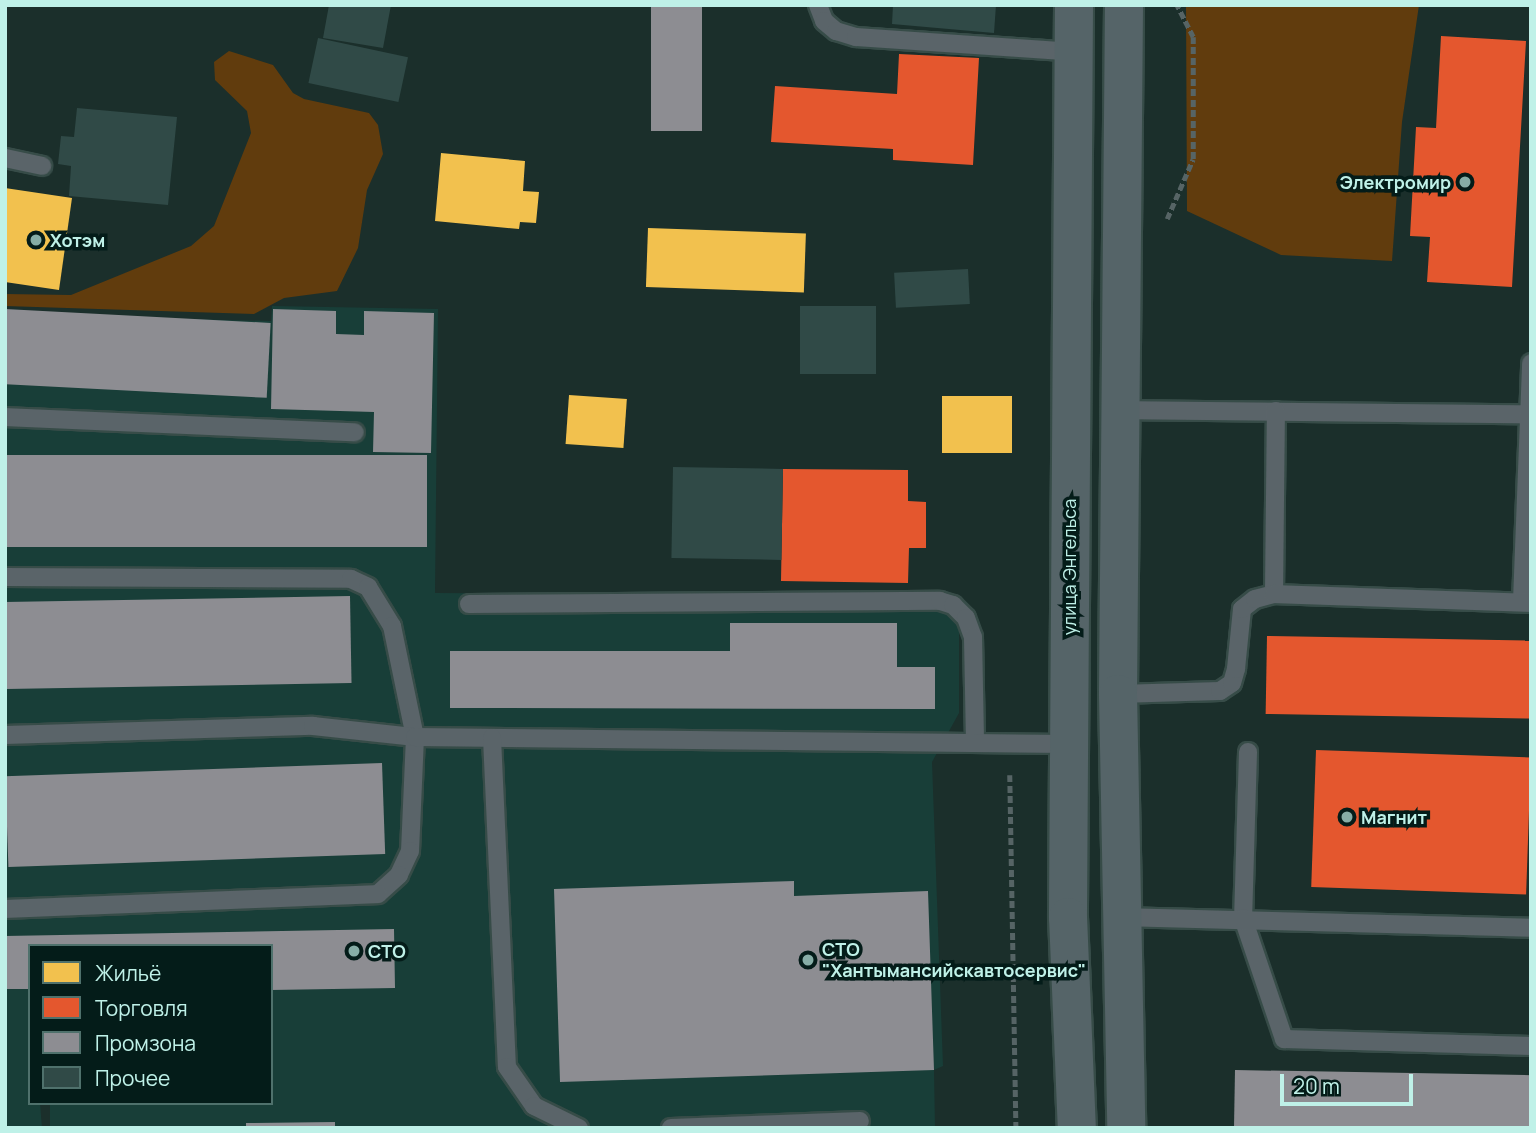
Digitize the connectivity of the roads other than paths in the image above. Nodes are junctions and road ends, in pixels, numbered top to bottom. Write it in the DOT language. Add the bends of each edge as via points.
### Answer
graph roads {
  1 [pos="818,5"];
  2 [pos="1074,5"];
  3 [pos="1124,5"];
  4 [pos="1074,52"];
  5 [pos="5,158"];
  6 [pos="42,166"];
  7 [pos="1531,363"];
  8 [pos="1119,410"];
  9 [pos="1276,411"];
  10 [pos="1530,414"];
  11 [pos="5,418"];
  12 [pos="355,432"];
  13 [pos="5,577"];
  14 [pos="1274,594"];
  15 [pos="1527,602"];
  16 [pos="469,604"];
  17 [pos="1118,694"];
  18 [pos="5,735"];
  19 [pos="415,737"];
  20 [pos="492,738"];
  21 [pos="975,742"];
  22 [pos="1068,744"];
  23 [pos="1248,752"];
  24 [pos="5,909"];
  25 [pos="1068,917"];
  26 [pos="1119,918"];
  27 [pos="1243,918"];
  28 [pos="1531,928"];
  29 [pos="1531,1046"];
  30 [pos="860,1121"];
  31 [pos="579,1128"];
  32 [pos="671,1128"];
  33 [pos="1077,1128"];
  34 [pos="1126,1128"];
  1 -- 4 [label="lane" via="824,21 836,31 856,37"];
  2 -- 4 [label="main road, улица Энгельса"];
  3 -- 8 [label="main road"];
  4 -- 22 [label="main road, улица Энгельса"];
  5 -- 6 [label="lane"];
  7 -- 10 [label="lane"];
  8 -- 9 [label="lane"];
  8 -- 17 [label="main road"];
  9 -- 10 [label="lane"];
  9 -- 14 [label="lane"];
  10 -- 15 [label="lane"];
  11 -- 12 [label="lane"];
  13 -- 19 [label="lane" via="351,579 368,587 392,626"];
  14 -- 15 [label="lane"];
  14 -- 17 [label="lane" via="1255,599 1242,609 1236,669 1232,683 1220,691"];
  16 -- 21 [label="lane" via="940,601 953,605 966,618 973,637"];
  17 -- 26 [label="main road"];
  18 -- 19 [label="lane" via="313,726"];
  19 -- 20 [label="lane"];
  19 -- 24 [label="lane" via="410,851 399,875 378,894"];
  20 -- 21 [label="lane"];
  20 -- 31 [label="lane" via="507,1067 534,1107"];
  21 -- 22 [label="lane"];
  22 -- 25 [label="main road, улица Энгельса"];
  23 -- 27 [label="lane"];
  25 -- 26 [label="main road"];
  25 -- 33 [label="main road, улица Энгельса"];
  26 -- 27 [label="lane"];
  26 -- 34 [label="main road"];
  27 -- 28 [label="lane"];
  27 -- 29 [label="lane" via="1284,1039"];
  30 -- 32 [label="lane"];
}
